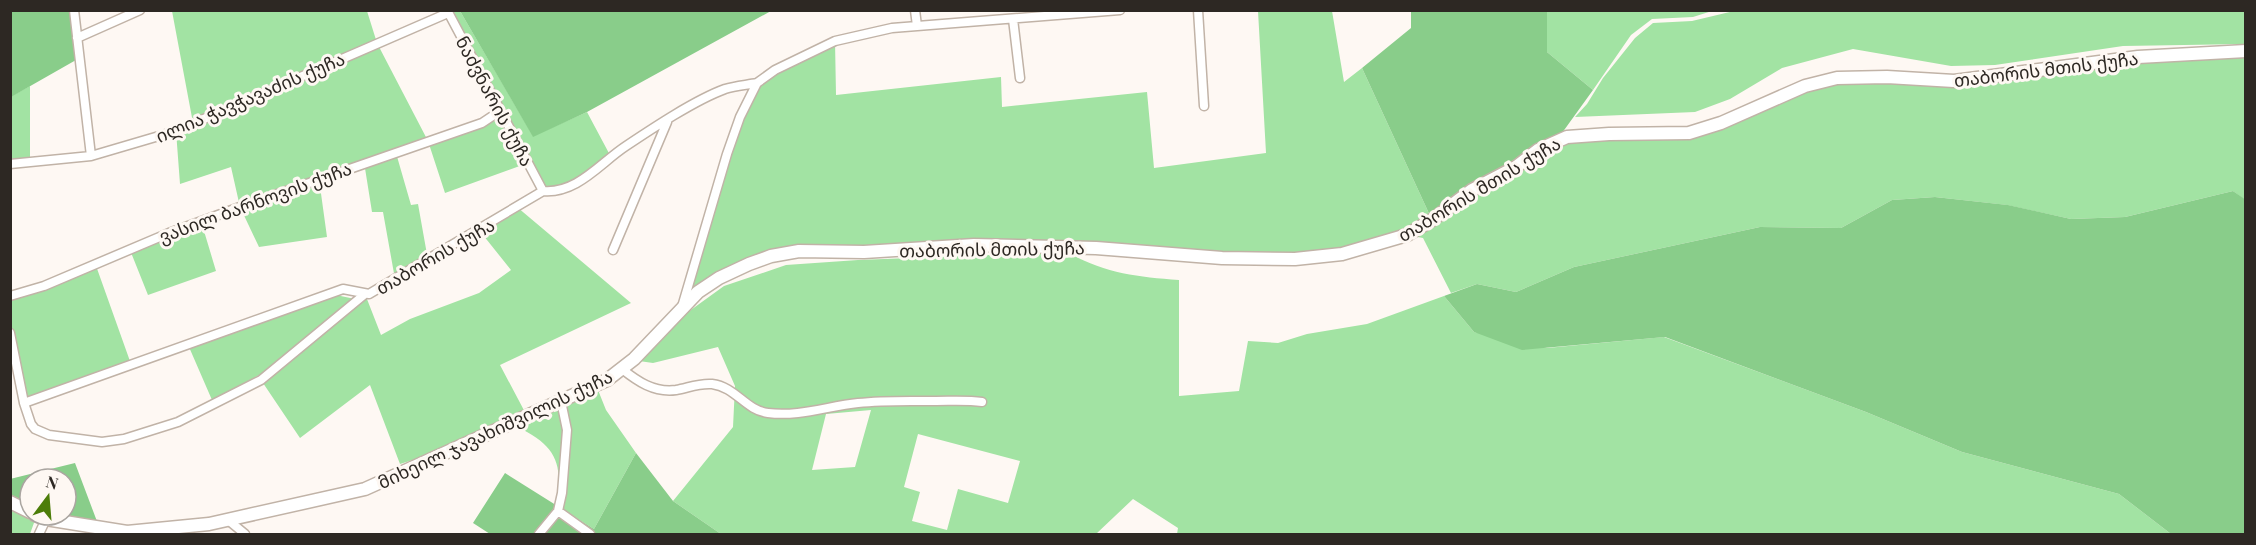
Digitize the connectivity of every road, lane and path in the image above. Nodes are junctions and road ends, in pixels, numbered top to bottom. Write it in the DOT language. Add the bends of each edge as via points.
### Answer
graph roads {
  1 [pos="74,10"];
  2 [pos="140,10"];
  3 [pos="915,10"];
  4 [pos="1120,10"];
  5 [pos="1198,10"];
  6 [pos="447,12"];
  7 [pos="1083,12"];
  8 [pos="1013,19"];
  9 [pos="917,26"];
  10 [pos="77,38"];
  11 [pos="2246,51"];
  12 [pos="1020,78"];
  13 [pos="757,83"];
  14 [pos="1204,106"];
  15 [pos="500,111"];
  16 [pos="667,122"];
  17 [pos="91,156"];
  18 [pos="10,164"];
  19 [pos="543,191"];
  20 [pos="614,250"];
  21 [pos="365,294"];
  22 [pos="10,296"];
  23 [pos="682,308"];
  24 [pos="10,333"];
  25 [pos="622,369"];
  26 [pos="561,401"];
  27 [pos="982,402"];
  28 [pos="24,403"];
  29 [pos="558,511"];
  30 [pos="228,520"];
  31 [pos="78,523"];
  32 [pos="208,529"];
  33 [pos="245,534"];
  34 [pos="538,534"];
  35 [pos="590,534"];
  1 -- 10 [label="street"];
  2 -- 10 [label="street"];
  3 -- 9 [label="street"];
  4 -- 7 [label="street"];
  5 -- 14 [label="street"];
  6 -- 15 [label="street, ნაძვნარის ქუჩა"];
  6 -- 17 [label="street, ილია ჭავჭავაძის ქუჩა" via="176,131"];
  7 -- 8 [label="street"];
  8 -- 9 [label="street"];
  8 -- 12 [label="street"];
  9 -- 13 [label="street" via="835,41"];
  10 -- 17 [label="street"];
  11 -- 23 [label="main road, თაბორის მთის ქუჩა" via="2138,57 1954,81 1837,78 1805,86 1689,133 1567,137 1472,190 1407,235 1342,254 1295,259 1222,258 1028,245 799,251 771,256 719,278"];
  13 -- 16 [label="street, თაბორის ქუჩა" via="725,89"];
  13 -- 23 [label="street, მიხეილ ჯავახიშვილის ქუჩა" via="727,154"];
  15 -- 19 [label="street, ნაძვნარის ქუჩა"];
  15 -- 22 [label="street, ვასილ ბარნოვის ქუჩა" via="482,123 169,233 44,286"];
  16 -- 19 [label="street, თაბორის ქუჩა" via="624,147 573,186"];
  16 -- 20 [label="street"];
  17 -- 18 [label="street, ილია ჭავჭავაძის ქუჩა"];
  19 -- 21 [label="street, თაბორის ქუჩა"];
  21 -- 28 [label="street, თაბორის ქუჩა" via="343,289"];
  21 -- 28 [label="street" via="261,380 178,422 102,442 41,433 31,424"];
  23 -- 25 [label="main road, მიხეილ ჯავახიშვილის ქუჩა"];
  24 -- 28 [label="street"];
  25 -- 26 [label="main road, მიხეილ ჯავახიშვილის ქუჩა"];
  25 -- 27 [label="street" via="638,382 658,389 712,384 730,389 753,408 766,413 820,411 900,399"];
  26 -- 29 [label="street" via="567,430"];
  26 -- 30 [label="main road, მიხეილ ჯავახიშვილის ქუჩა" via="365,489"];
  29 -- 34 [label="street"];
  29 -- 35 [label="street"];
  30 -- 32 [label="main road, მიხეილ ჯავახიშვილის ქუჩა"];
  30 -- 33 [label="street"];
  31 -- 32 [label="main road, მიხეილ ჯავახიშვილის ქუჩა" via="127,532"];
}
